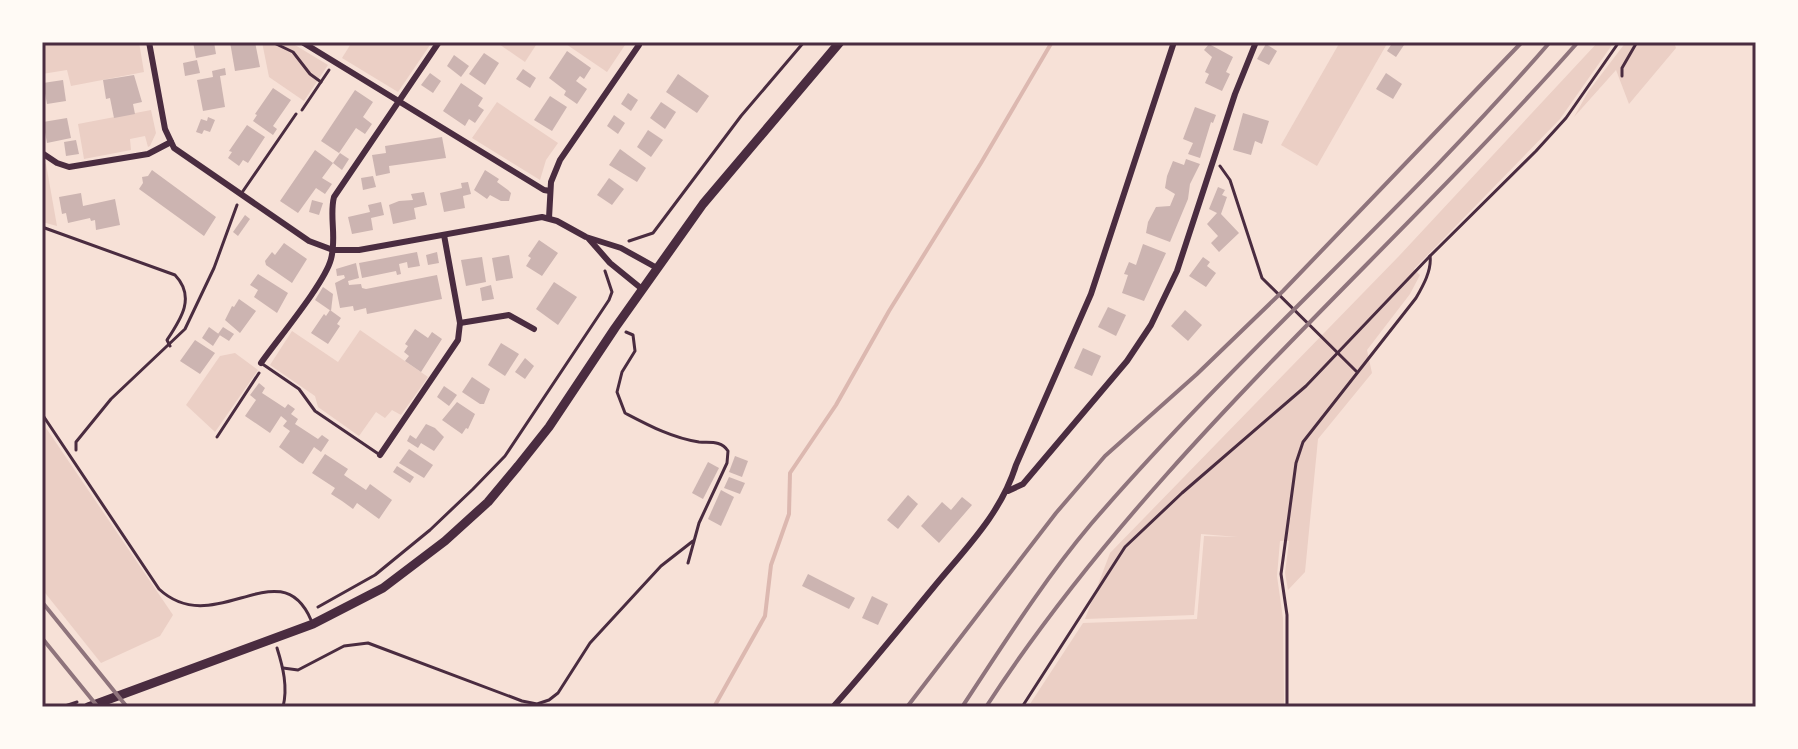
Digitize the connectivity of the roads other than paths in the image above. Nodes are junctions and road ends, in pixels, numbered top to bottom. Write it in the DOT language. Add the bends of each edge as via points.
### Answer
graph roads {
  1 [pos="149,42"];
  2 [pos="302,42"];
  3 [pos="439,42"];
  4 [pos="840,42"];
  5 [pos="1174,42"];
  6 [pos="1256,42"];
  7 [pos="639,45"];
  8 [pos="398,101"];
  9 [pos="296,114"];
  10 [pos="171,142"];
  11 [pos="42,153"];
  12 [pos="550,191"];
  13 [pos="241,194"];
  14 [pos="549,218"];
  15 [pos="444,235"];
  16 [pos="586,237"];
  17 [pos="333,250"];
  18 [pos="657,268"];
  19 [pos="642,289"];
  20 [pos="460,323"];
  21 [pos="534,329"];
  22 [pos="263,364"];
  23 [pos="42,414"];
  24 [pos="380,455"];
  25 [pos="1008,491"];
  26 [pos="313,624"];
  27 [pos="88,707"];
  28 [pos="833,707"];
  1 -- 10 [label="street"];
  2 -- 8 [label="street"];
  3 -- 8 [label="street"];
  4 -- 18 [label="main road" via="703,204"];
  5 -- 25 [label="street" via="1091,294"];
  6 -- 25 [label="street" via="1177,271 1141,344 1023,484"];
  7 -- 12 [label="street" via="560,160"];
  8 -- 12 [label="street"];
  8 -- 17 [label="street" via="334,197"];
  9 -- 13 [label="lane"];
  10 -- 11 [label="street" via="148,154 69,167"];
  10 -- 13 [label="street" via="179,153"];
  12 -- 14 [label="street"];
  13 -- 17 [label="street" via="298,234"];
  14 -- 15 [label="street"];
  14 -- 16 [label="street"];
  15 -- 17 [label="street"];
  15 -- 20 [label="street"];
  16 -- 18 [label="street"];
  16 -- 19 [label="street"];
  17 -- 22 [label="street" via="323,277"];
  18 -- 19 [label="main road"];
  19 -- 26 [label="main road" via="549,427 488,502 383,588"];
  20 -- 21 [label="street" via="509,315"];
  20 -- 24 [label="street" via="453,351"];
  22 -- 24 [label="lane" via="299,389 315,411"];
  23 -- 26 [label="lane" via="171,600 213,607 270,591 297,598"];
  25 -- 28 [label="street"];
  26 -- 27 [label="main road"];
}
